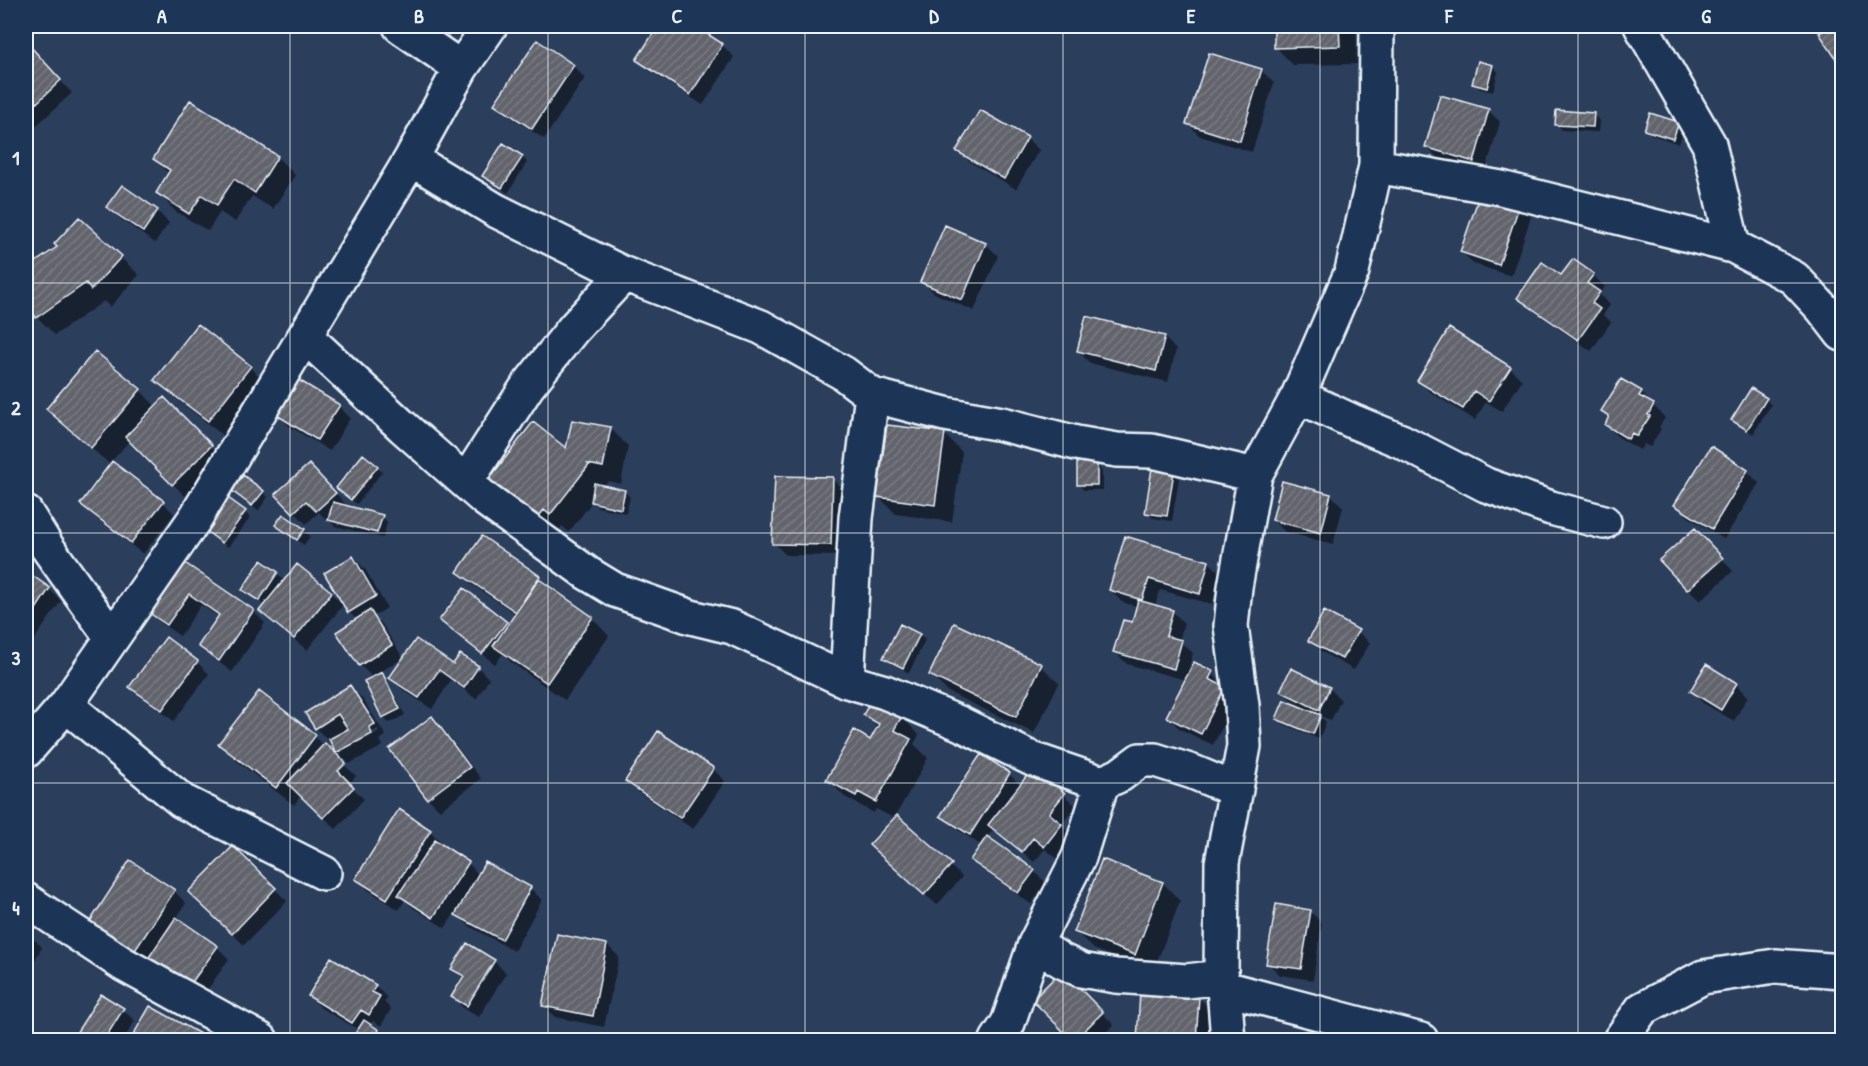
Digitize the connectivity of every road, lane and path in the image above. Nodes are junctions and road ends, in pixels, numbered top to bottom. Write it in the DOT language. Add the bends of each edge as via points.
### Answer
graph roads {
  1 [pos="400,26"];
  2 [pos="490,26"];
  3 [pos="1377,26"];
  4 [pos="1641,26"];
  5 [pos="461,68"];
  6 [pos="411,159"];
  7 [pos="1376,166"];
  8 [pos="1733,246"];
  9 [pos="624,274"];
  10 [pos="1842,334"];
  11 [pos="305,336"];
  12 [pos="872,394"];
  13 [pos="1298,396"];
  14 [pos="1255,475"];
  15 [pos="466,482"];
  16 [pos="26,513"];
  17 [pos="1604,522"];
  18 [pos="112,638"];
  19 [pos="847,681"];
  20 [pos="66,705"];
  21 [pos="26,751"];
  22 [pos="1102,783"];
  23 [pos="1236,790"];
  24 [pos="324,873"];
  25 [pos="26,900"];
  26 [pos="1035,944"];
  27 [pos="1842,971"];
  28 [pos="1222,982"];
  29 [pos="252,1038"];
  30 [pos="997,1041"];
  31 [pos="1228,1041"];
  32 [pos="1421,1041"];
  33 [pos="1620,1041"];
  1 -- 5 [label="street"];
  2 -- 5 [label="street"];
  3 -- 7 [label="street"];
  4 -- 8 [label="street" via="1709,144"];
  5 -- 6 [label="street"];
  6 -- 9 [label="street" via="495,210"];
  6 -- 11 [label="street"];
  7 -- 8 [label="street" via="1501,188"];
  7 -- 13 [label="street" via="1352,272"];
  8 -- 10 [label="street" via="1794,278"];
  9 -- 12 [label="street" via="761,327"];
  9 -- 15 [label="street" via="526,387"];
  11 -- 15 [label="street"];
  11 -- 18 [label="street" via="196,517"];
  12 -- 14 [label="street" via="1076,443 1152,451"];
  12 -- 19 [label="street" via="856,518"];
  13 -- 14 [label="street"];
  13 -- 17 [label="street" via="1401,441 1486,485"];
  14 -- 23 [label="street" via="1231,626 1244,746"];
  15 -- 19 [label="street" via="505,515 615,590 732,627"];
  16 -- 18 [label="street"];
  18 -- 20 [label="street"];
  19 -- 22 [label="street" via="885,692 1032,759"];
  20 -- 21 [label="street"];
  20 -- 24 [label="street" via="183,801"];
  22 -- 23 [label="street" via="1140,760 1155,760"];
  22 -- 26 [label="street" via="1079,856"];
  23 -- 28 [label="street" via="1222,863"];
  25 -- 29 [label="street" via="123,964"];
  26 -- 28 [label="street" via="1081,970 1116,976"];
  26 -- 30 [label="street" via="1008,1023"];
  27 -- 33 [label="street" via="1776,966 1703,977 1642,1009"];
  28 -- 31 [label="street"];
  28 -- 32 [label="street"];
}
